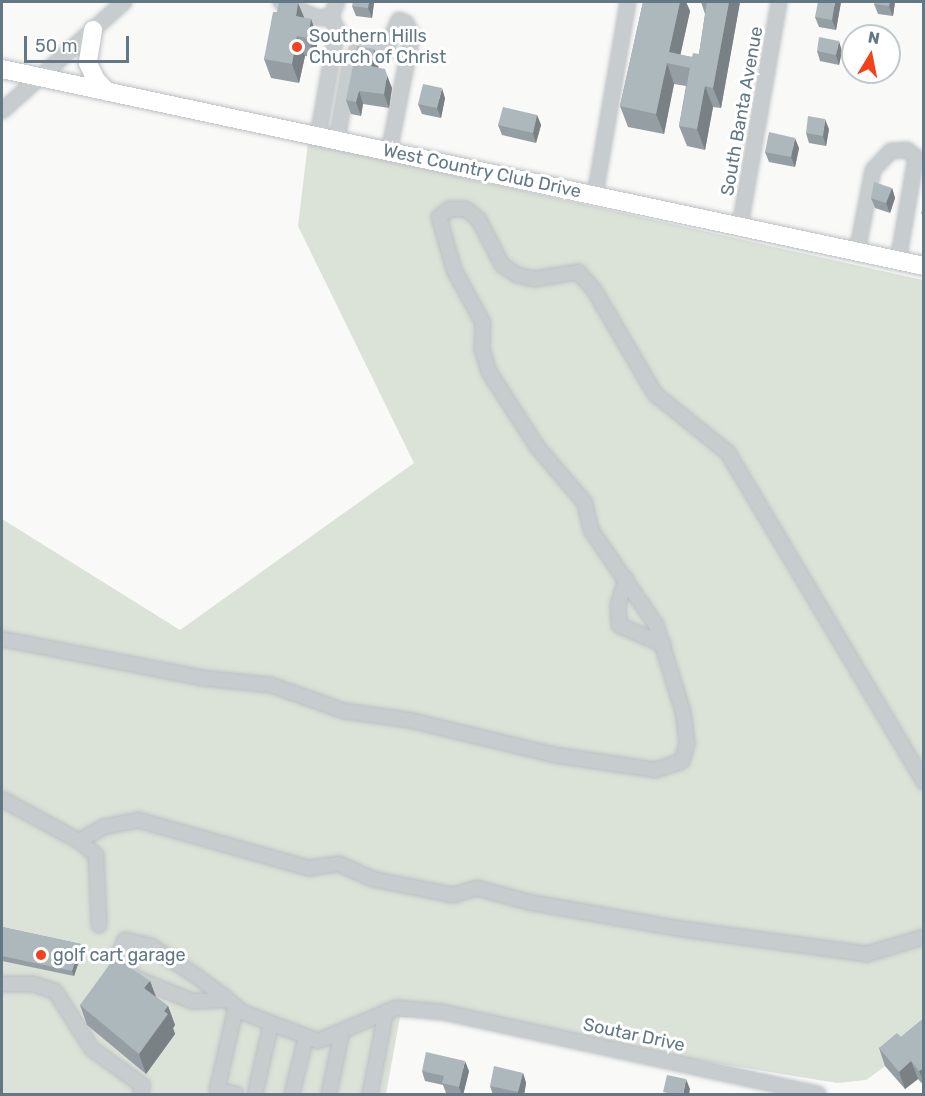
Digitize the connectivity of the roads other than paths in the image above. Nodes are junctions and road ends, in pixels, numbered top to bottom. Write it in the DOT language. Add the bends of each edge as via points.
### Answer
graph roads {
  1 [pos="124,2"];
  2 [pos="281,2"];
  3 [pos="337,2"];
  4 [pos="628,2"];
  5 [pos="779,2"];
  6 [pos="331,17"];
  7 [pos="93,30"];
  8 [pos="2,69"];
  9 [pos="40,77"];
  10 [pos="107,92"];
  11 [pos="2,111"];
  12 [pos="318,136"];
  13 [pos="337,140"];
  14 [pos="389,152"];
  15 [pos="595,195"];
  16 [pos="740,226"];
  17 [pos="857,252"];
  18 [pos="898,261"];
  19 [pos="924,266"];
  20 [pos="626,579"];
  21 [pos="2,639"];
  22 [pos="664,645"];
  23 [pos="924,782"];
  24 [pos="2,799"];
  25 [pos="79,841"];
  26 [pos="99,925"];
  27 [pos="924,937"];
  28 [pos="2,984"];
  29 [pos="232,1004"];
  30 [pos="386,1012"];
  31 [pos="271,1024"];
  32 [pos="342,1031"];
  33 [pos="306,1037"];
  34 [pos="141,1095"];
  35 [pos="236,1095"];
  36 [pos="255,1095"];
  37 [pos="292,1095"];
  38 [pos="329,1095"];
  39 [pos="370,1095"];
  40 [pos="818,1095"];
  1 -- 7 [label="street"];
  2 -- 6 [label="street" via="318,18"];
  3 -- 6 [label="street"];
  4 -- 15 [label="street"];
  5 -- 16 [label="street, South Banta Avenue"];
  6 -- 12 [label="street" via="337,29"];
  7 -- 9 [label="street"];
  7 -- 10 [label="main road" via="88,63"];
  8 -- 9 [label="main road, West Country Club Drive"];
  9 -- 10 [label="main road, West Country Club Drive"];
  9 -- 11 [label="street"];
  10 -- 12 [label="main road, West Country Club Drive"];
  12 -- 13 [label="main road, West Country Club Drive"];
  13 -- 14 [label="main road, West Country Club Drive"];
  13 -- 14 [label="street" via="351,61 357,50 384,54 399,20 406,23 412,35"];
  14 -- 15 [label="main road, West Country Club Drive"];
  15 -- 16 [label="main road, West Country Club Drive"];
  16 -- 17 [label="main road, West Country Club Drive"];
  17 -- 18 [label="main road, West Country Club Drive"];
  17 -- 18 [label="street" via="873,170 891,151 907,150 916,157"];
  18 -- 19 [label="main road, West Country Club Drive"];
  20 -- 22 [label="street" via="644,602"];
  20 -- 22 [label="street" via="618,605 620,625"];
  20 -- 23 [label="street" via="591,530 585,503 538,448 489,372 482,349 483,323 454,270 444,238 439,217 450,209 466,209 479,220 502,265 517,274 534,279 578,272 594,290 655,394 728,453"];
  21 -- 22 [label="street" via="202,678 271,685 344,711 409,720 555,755 655,770 682,761 687,743 683,711"];
  24 -- 25 [label="street"];
  25 -- 26 [label="street" via="96,855"];
  25 -- 27 [label="street" via="103,827 138,820 309,868 339,864 372,879 453,895 477,888 528,902 664,926 867,954"];
  28 -- 34 [label="street" via="33,984 55,991 92,1049 142,1085"];
  29 -- 29 [label="street" via="151,946 125,940 118,958 135,978 192,1001"];
  29 -- 31 [label="street"];
  29 -- 35 [label="street" via="217,1090"];
  30 -- 32 [label="street, Soutar Drive"];
  30 -- 39 [label="street"];
  30 -- 40 [label="street, Soutar Drive" via="396,1008 442,1011"];
  31 -- 33 [label="street"];
  31 -- 36 [label="street"];
  32 -- 33 [label="street, Soutar Drive" via="318,1041"];
  32 -- 38 [label="street"];
  33 -- 37 [label="street"];
}
